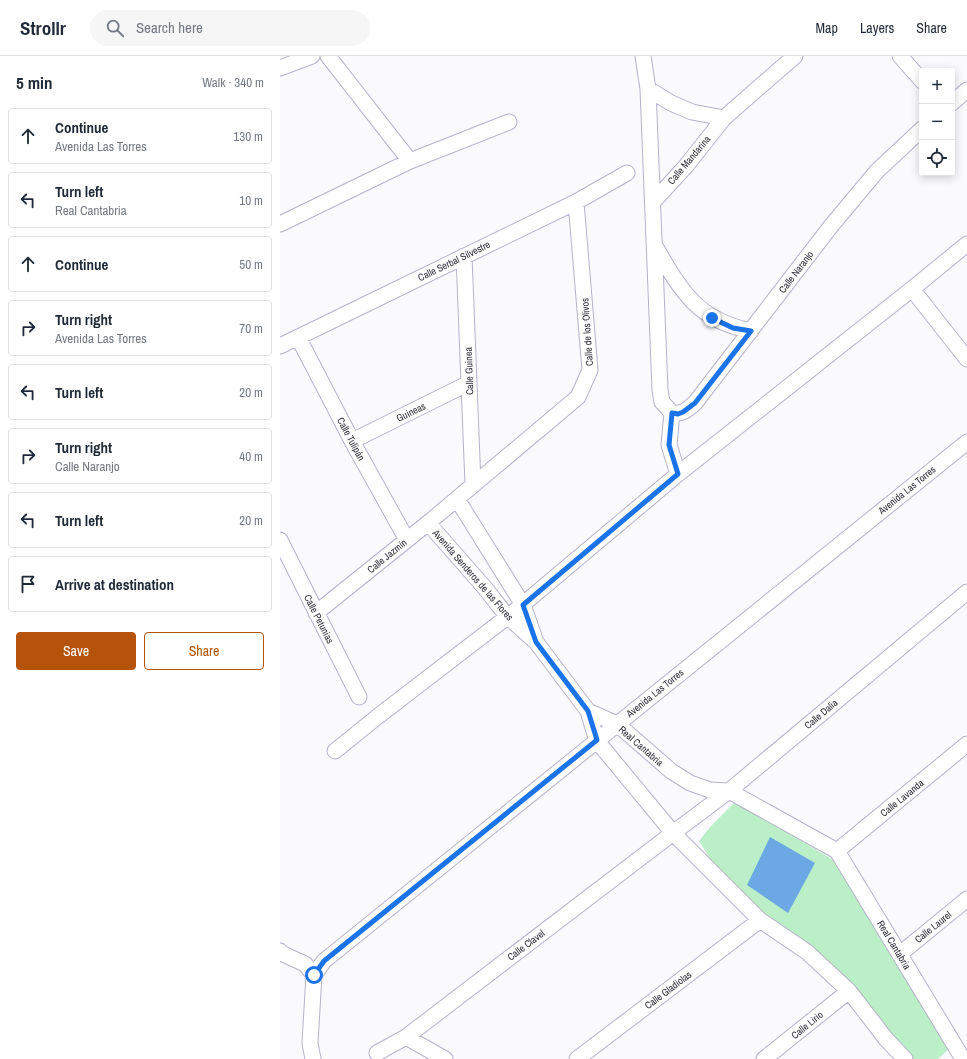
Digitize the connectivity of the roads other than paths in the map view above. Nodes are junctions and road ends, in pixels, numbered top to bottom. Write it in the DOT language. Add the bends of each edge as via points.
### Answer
graph roads {
  1 [pos="312,56"];
  2 [pos="328,56"];
  3 [pos="643,56"];
  4 [pos="795,56"];
  5 [pos="900,56"];
  6 [pos="280,68"];
  7 [pos="919,78"];
  8 [pos="648,89"];
  9 [pos="967,90"];
  10 [pos="955,100"];
  11 [pos="724,118"];
  12 [pos="509,122"];
  13 [pos="919,132"];
  14 [pos="410,161"];
  15 [pos="627,173"];
  16 [pos="576,202"];
  17 [pos="653,202"];
  18 [pos="280,224"];
  19 [pos="654,243"];
  20 [pos="967,244"];
  21 [pos="464,256"];
  22 [pos="912,289"];
  23 [pos="751,331"];
  24 [pos="298,337"];
  25 [pos="280,346"];
  26 [pos="967,359"];
  27 [pos="469,383"];
  28 [pos="672,413"];
  29 [pos="352,441"];
  30 [pos="967,442"];
  31 [pos="678,474"];
  32 [pos="473,485"];
  33 [pos="457,499"];
  34 [pos="428,523"];
  35 [pos="280,540"];
  36 [pos="407,540"];
  37 [pos="967,592"];
  38 [pos="523,605"];
  39 [pos="316,613"];
  40 [pos="507,616"];
  41 [pos="536,642"];
  42 [pos="359,697"];
  43 [pos="588,711"];
  44 [pos="616,724"];
  45 [pos="597,740"];
  46 [pos="967,744"];
  47 [pos="335,751"];
  48 [pos="729,791"];
  49 [pos="672,833"];
  50 [pos="837,851"];
  51 [pos="967,899"];
  52 [pos="760,920"];
  53 [pos="280,952"];
  54 [pos="900,954"];
  55 [pos="314,975"];
  56 [pos="849,990"];
  57 [pos="406,1037"];
  58 [pos="377,1053"];
  59 [pos="962,1056"];
  60 [pos="313,1059"];
  61 [pos="445,1059"];
  62 [pos="577,1059"];
  63 [pos="764,1059"];
  64 [pos="905,1059"];
  1 -- 6 [label="street"];
  2 -- 14 [label="street"];
  3 -- 8 [label="street"];
  4 -- 11 [label="street, Calle Mandarina"];
  5 -- 7 [label="street"];
  8 -- 11 [label="street" via="692,112"];
  8 -- 17 [label="street"];
  9 -- 10 [label="street"];
  11 -- 17 [label="street, Calle Mandarina"];
  12 -- 14 [label="street"];
  13 -- 23 [label="street, Calle Naranjo" via="877,171"];
  14 -- 18 [label="street"];
  15 -- 16 [label="street, Calle Serbal Silvestre"];
  16 -- 21 [label="street, Calle Serbal Silvestre"];
  16 -- 32 [label="street, Calle de los Olivos" via="590,370 578,397"];
  17 -- 19 [label="street"];
  19 -- 23 [label="street" via="693,304 712,318 733,328"];
  19 -- 28 [label="street" via="660,390 662,402"];
  20 -- 22 [label="street"];
  21 -- 24 [label="street, Calle Serbal Silvestre"];
  21 -- 27 [label="street, Calle Guinea"];
  22 -- 26 [label="street"];
  22 -- 31 [label="street"];
  23 -- 28 [label="street, Calle Naranjo" via="695,403 683,412"];
  24 -- 25 [label="street, Calle Serbal Silvestre"];
  24 -- 29 [label="street, Calle Tulipán"];
  27 -- 29 [label="street, Guineas"];
  27 -- 32 [label="street, Calle Guinea"];
  28 -- 31 [label="street" via="669,445"];
  29 -- 36 [label="street, Calle Tulipán"];
  30 -- 44 [label="street, Avenida Las Torres"];
  31 -- 38 [label="street"];
  32 -- 33 [label="street, Calle de los Olivos"];
  33 -- 34 [label="street, Calle Jazmín"];
  33 -- 38 [label="street, Avenida Senderos de las Flores"];
  34 -- 36 [label="street, Calle Jazmín"];
  34 -- 40 [label="street, Avenida Senderos de las Flores"];
  35 -- 39 [label="street, Calle Petunias"];
  36 -- 39 [label="street, Calle Jazmín"];
  37 -- 48 [label="street, Calle Dalia"];
  38 -- 40 [label="street"];
  38 -- 41 [label="street, Avenida Senderos de las Flores"];
  39 -- 42 [label="street, Calle Petunias"];
  40 -- 41 [label="street, Avenida Senderos de las Flores"];
  40 -- 47 [label="street"];
  41 -- 43 [label="street, Avenida Senderos de las Flores"];
  43 -- 44 [label="street, Real Cantabria"];
  43 -- 45 [label="street"];
  44 -- 45 [label="street, Avenida Las Torres"];
  44 -- 48 [label="street, Real Cantabria" via="671,771 690,783 710,790"];
  45 -- 49 [label="street"];
  45 -- 55 [label="street, Avenida Las Torres" via="324,961"];
  46 -- 50 [label="street, Calle Lavanda"];
  48 -- 49 [label="street, Calle Dalia"];
  48 -- 50 [label="street, Real Cantabria"];
  49 -- 52 [label="street"];
  49 -- 57 [label="street, Calle Clavel"];
  50 -- 54 [label="street, Real Cantabria"];
  51 -- 54 [label="street, Calle Laurel"];
  52 -- 56 [label="street" via="807,952"];
  52 -- 62 [label="street, Calle Gladiolas"];
  53 -- 55 [label="street" via="305,964"];
  54 -- 59 [label="street, Real Cantabria"];
  55 -- 60 [label="street" via="310,1043"];
  56 -- 63 [label="street, Calle Lirio"];
  56 -- 64 [label="street" via="886,1039"];
  57 -- 58 [label="street, Calle Clavel"];
  57 -- 61 [label="street"];
}
